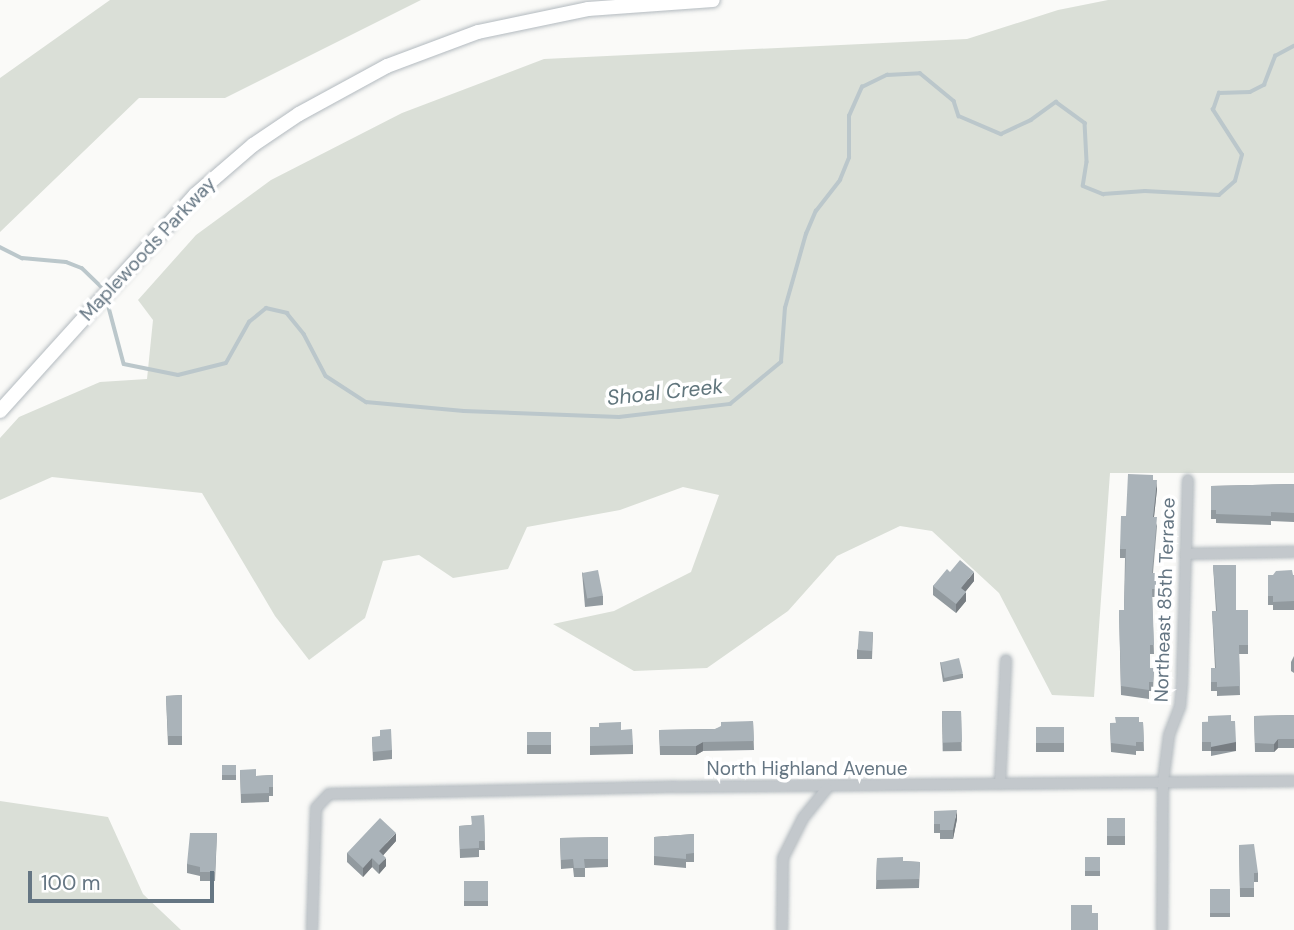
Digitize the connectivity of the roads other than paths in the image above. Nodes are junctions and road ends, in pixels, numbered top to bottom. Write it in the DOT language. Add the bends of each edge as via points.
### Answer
graph roads {
  1 [pos="713,0"];
  2 [pos="0,411"];
  3 [pos="1188,480"];
  4 [pos="1294,552"];
  5 [pos="1185,554"];
  6 [pos="1006,660"];
  7 [pos="1294,781"];
  8 [pos="1163,782"];
  9 [pos="1000,784"];
  10 [pos="827,788"];
  11 [pos="312,930"];
  12 [pos="782,930"];
  13 [pos="1162,930"];
  1 -- 2 [label="main road, Maplewoods Parkway" via="588,9 478,32 387,66 299,114 253,145 195,195"];
  3 -- 5 [label="street, Northeast 85th Terrace"];
  4 -- 5 [label="street"];
  5 -- 8 [label="street, Northeast 85th Terrace" via="1180,706 1169,735"];
  6 -- 9 [label="street"];
  7 -- 8 [label="street, North Highland Avenue"];
  8 -- 9 [label="street, North Highland Avenue"];
  8 -- 13 [label="street, Northeast 85th Terrace"];
  9 -- 10 [label="street, North Highland Avenue"];
  10 -- 11 [label="street, North Highland Avenue" via="329,794 316,808"];
  10 -- 12 [label="street" via="803,818 783,858"];
}
